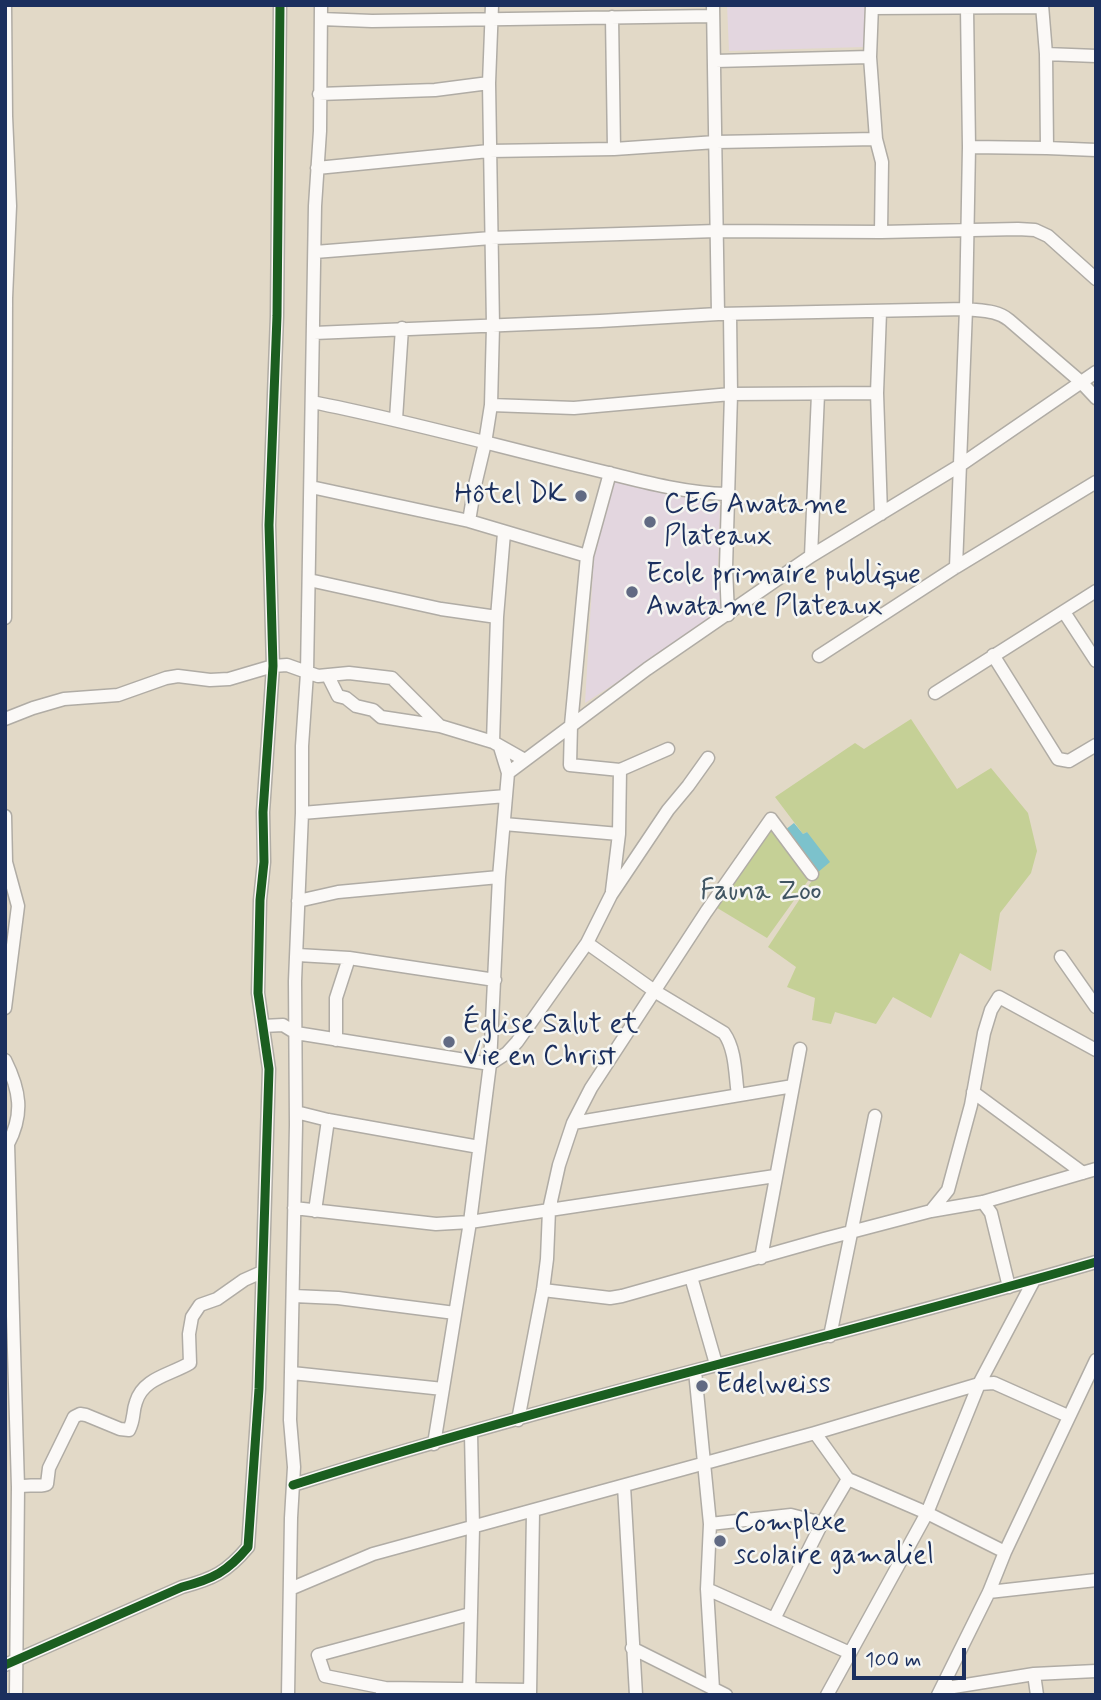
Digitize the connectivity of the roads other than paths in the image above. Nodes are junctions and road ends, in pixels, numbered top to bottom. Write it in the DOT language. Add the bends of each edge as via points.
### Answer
graph roads {
  1 [pos="5,5"];
  2 [pos="280,5"];
  3 [pos="321,5"];
  4 [pos="1042,6"];
  5 [pos="872,7"];
  6 [pos="967,8"];
  7 [pos="713,10"];
  8 [pos="492,12"];
  9 [pos="612,17"];
  10 [pos="321,19"];
  11 [pos="1046,54"];
  12 [pos="1096,56"];
  13 [pos="870,57"];
  14 [pos="715,61"];
  15 [pos="489,83"];
  16 [pos="319,93"];
  17 [pos="876,139"];
  18 [pos="716,142"];
  19 [pos="969,147"];
  20 [pos="1047,148"];
  21 [pos="614,149"];
  22 [pos="1095,149"];
  23 [pos="489,151"];
  24 [pos="317,168"];
  25 [pos="717,231"];
  26 [pos="967,231"];
  27 [pos="881,232"];
  28 [pos="491,238"];
  29 [pos="315,252"];
  30 [pos="1096,279"];
  31 [pos="966,309"];
  32 [pos="880,312"];
  33 [pos="724,314"];
  34 [pos="493,326"];
  35 [pos="402,328"];
  36 [pos="314,333"];
  37 [pos="1096,372"];
  38 [pos="1081,382"];
  39 [pos="877,393"];
  40 [pos="732,394"];
  41 [pos="818,394"];
  42 [pos="1096,398"];
  43 [pos="312,402"];
  44 [pos="491,405"];
  45 [pos="396,419"];
  46 [pos="485,443"];
  47 [pos="958,466"];
  48 [pos="610,473"];
  49 [pos="311,487"];
  50 [pos="1093,489"];
  51 [pos="727,494"];
  52 [pos="881,514"];
  53 [pos="469,522"];
  54 [pos="504,533"];
  55 [pos="587,556"];
  56 [pos="811,556"];
  57 [pos="956,567"];
  58 [pos="309,580"];
  59 [pos="1096,591"];
  60 [pos="1065,611"];
  61 [pos="728,615"];
  62 [pos="497,617"];
  63 [pos="5,618"];
  64 [pos="993,655"];
  65 [pos="819,656"];
  66 [pos="1096,661"];
  67 [pos="273,666"];
  68 [pos="307,673"];
  69 [pos="328,676"];
  70 [pos="935,693"];
  71 [pos="5,719"];
  72 [pos="570,725"];
  73 [pos="440,726"];
  74 [pos="497,745"];
  75 [pos="1096,745"];
  76 [pos="668,749"];
  77 [pos="708,758"];
  78 [pos="523,759"];
  79 [pos="620,770"];
  80 [pos="508,773"];
  81 [pos="506,796"];
  82 [pos="302,813"];
  83 [pos="5,816"];
  84 [pos="505,824"];
  85 [pos="620,834"];
  86 [pos="812,874"];
  87 [pos="499,877"];
  88 [pos="611,895"];
  89 [pos="298,901"];
  90 [pos="587,943"];
  91 [pos="9,950"];
  92 [pos="298,955"];
  93 [pos="1060,957"];
  94 [pos="349,958"];
  95 [pos="495,980"];
  96 [pos="656,992"];
  97 [pos="1096,1007"];
  98 [pos="5,1008"];
  99 [pos="263,1026"];
  100 [pos="296,1033"];
  101 [pos="336,1040"];
  102 [pos="800,1049"];
  103 [pos="1096,1050"];
  104 [pos="5,1060"];
  105 [pos="490,1064"];
  106 [pos="793,1086"];
  107 [pos="973,1092"];
  108 [pos="738,1095"];
  109 [pos="296,1112"];
  110 [pos="875,1116"];
  111 [pos="328,1120"];
  112 [pos="573,1123"];
  113 [pos="7,1143"];
  114 [pos="479,1147"];
  115 [pos="1089,1171"];
  116 [pos="775,1176"];
  117 [pos="983,1202"];
  118 [pos="294,1208"];
  119 [pos="549,1210"];
  120 [pos="315,1211"];
  121 [pos="931,1212"];
  122 [pos="470,1222"];
  123 [pos="850,1233"];
  124 [pos="824,1239"];
  125 [pos="761,1258"];
  126 [pos="845,1260"];
  127 [pos="1096,1262"];
  128 [pos="262,1272"];
  129 [pos="691,1277"];
  130 [pos="1034,1280"];
  131 [pos="1009,1287"];
  132 [pos="543,1290"];
  133 [pos="9,1292"];
  134 [pos="293,1296"];
  135 [pos="455,1313"];
  136 [pos="830,1336"];
  137 [pos="1096,1360"];
  138 [pos="716,1364"];
  139 [pos="695,1371"];
  140 [pos="292,1373"];
  141 [pos="979,1384"];
  142 [pos="1096,1387"];
  143 [pos="443,1390"];
  144 [pos="1080,1392"];
  145 [pos="1069,1416"];
  146 [pos="518,1420"];
  147 [pos="471,1433"];
  148 [pos="815,1433"];
  149 [pos="434,1444"];
  150 [pos="704,1464"];
  151 [pos="848,1479"];
  152 [pos="293,1485"];
  153 [pos="624,1486"];
  154 [pos="18,1487"];
  155 [pos="533,1512"];
  156 [pos="927,1513"];
  157 [pos="822,1523"];
  158 [pos="710,1524"];
  159 [pos="473,1528"];
  160 [pos="1005,1552"];
  161 [pos="1096,1580"];
  162 [pos="290,1589"];
  163 [pos="707,1589"];
  164 [pos="989,1592"];
  165 [pos="470,1614"];
  166 [pos="774,1619"];
  167 [pos="632,1648"];
  168 [pos="850,1653"];
  169 [pos="10,1663"];
  170 [pos="1096,1671"];
  171 [pos="1034,1674"];
  172 [pos="713,1689"];
  173 [pos="384,1692"];
  174 [pos="469,1692"];
  175 [pos="530,1692"];
  176 [pos="940,1692"];
  177 [pos="16,1695"];
  178 [pos="288,1695"];
  179 [pos="636,1695"];
  180 [pos="726,1695"];
  181 [pos="827,1695"];
  182 [pos="1037,1695"];
  1 -- 63 [label="street" via="10,206"];
  2 -- 67 [label="street" via="277,316 269,501"];
  3 -- 10 [label="street"];
  4 -- 6 [label="street"];
  4 -- 11 [label="street"];
  5 -- 6 [label="street"];
  5 -- 13 [label="street"];
  6 -- 19 [label="street"];
  7 -- 9 [label="street"];
  7 -- 14 [label="street"];
  8 -- 9 [label="street"];
  8 -- 10 [label="street" via="372,22"];
  8 -- 15 [label="street"];
  9 -- 21 [label="street"];
  10 -- 16 [label="street"];
  11 -- 12 [label="street"];
  11 -- 20 [label="street"];
  13 -- 14 [label="street"];
  13 -- 17 [label="street"];
  14 -- 18 [label="street"];
  15 -- 16 [label="street" via="435,90"];
  15 -- 23 [label="street"];
  16 -- 24 [label="street"];
  17 -- 18 [label="street"];
  17 -- 27 [label="street" via="882,162"];
  18 -- 21 [label="street"];
  18 -- 25 [label="street"];
  19 -- 20 [label="street"];
  19 -- 26 [label="street"];
  20 -- 22 [label="street"];
  21 -- 23 [label="street"];
  23 -- 24 [label="street"];
  23 -- 28 [label="street"];
  24 -- 29 [label="street"];
  25 -- 27 [label="street"];
  25 -- 28 [label="street"];
  25 -- 33 [label="street"];
  26 -- 27 [label="street"];
  26 -- 30 [label="street" via="1035,230"];
  26 -- 31 [label="street"];
  28 -- 29 [label="street"];
  28 -- 34 [label="street"];
  29 -- 36 [label="street"];
  31 -- 32 [label="street"];
  31 -- 38 [label="street" via="1002,314"];
  31 -- 47 [label="street"];
  32 -- 33 [label="street"];
  32 -- 39 [label="street"];
  33 -- 34 [label="street"];
  33 -- 40 [label="street"];
  34 -- 35 [label="street"];
  34 -- 44 [label="street"];
  35 -- 36 [label="street"];
  35 -- 45 [label="street"];
  36 -- 43 [label="street"];
  37 -- 38 [label="street"];
  38 -- 42 [label="street"];
  38 -- 47 [label="street"];
  39 -- 41 [label="street"];
  39 -- 52 [label="street"];
  40 -- 41 [label="street"];
  40 -- 44 [label="street" via="602,406"];
  40 -- 51 [label="street"];
  41 -- 56 [label="street"];
  43 -- 45 [label="street"];
  43 -- 49 [label="street"];
  44 -- 46 [label="street"];
  45 -- 46 [label="street"];
  46 -- 48 [label="street"];
  46 -- 53 [label="street"];
  47 -- 52 [label="street"];
  47 -- 57 [label="street"];
  48 -- 51 [label="street" via="704,494"];
  48 -- 55 [label="street"];
  49 -- 53 [label="street"];
  49 -- 58 [label="street"];
  50 -- 57 [label="street"];
  51 -- 61 [label="street"];
  52 -- 56 [label="street"];
  53 -- 54 [label="street"];
  54 -- 55 [label="street"];
  54 -- 62 [label="street"];
  55 -- 72 [label="street"];
  56 -- 61 [label="street"];
  57 -- 65 [label="street"];
  58 -- 62 [label="street"];
  58 -- 68 [label="street"];
  59 -- 60 [label="street"];
  60 -- 64 [label="street"];
  60 -- 66 [label="street"];
  61 -- 72 [label="street"];
  62 -- 74 [label="street"];
  64 -- 70 [label="street"];
  64 -- 75 [label="street" via="1058,759 1069,761"];
  67 -- 68 [label="street" via="287,665"];
  67 -- 71 [label="street" via="229,679 166,678 118,695 64,699"];
  67 -- 99 [label="street" via="260,900 258,993"];
  68 -- 69 [label="street"];
  68 -- 82 [label="street"];
  69 -- 73 [label="street" via="338,696 356,706 381,717"];
  69 -- 73 [label="street" via="349,673 392,678"];
  72 -- 78 [label="street"];
  72 -- 79 [label="street" via="570,765"];
  73 -- 74 [label="street"];
  74 -- 78 [label="street"];
  74 -- 80 [label="street"];
  76 -- 79 [label="street"];
  77 -- 88 [label="street"];
  78 -- 80 [label="street"];
  79 -- 85 [label="street"];
  80 -- 81 [label="street"];
  81 -- 82 [label="street"];
  81 -- 84 [label="street"];
  82 -- 89 [label="street"];
  83 -- 91 [label="street" via="6,862 18,906"];
  84 -- 85 [label="street"];
  84 -- 87 [label="street"];
  85 -- 88 [label="street"];
  86 -- 96 [label="street" via="771,819"];
  87 -- 89 [label="street" via="338,892"];
  87 -- 95 [label="street"];
  88 -- 90 [label="street"];
  89 -- 92 [label="street"];
  90 -- 96 [label="street"];
  90 -- 105 [label="street" via="517,1042"];
  91 -- 98 [label="street"];
  92 -- 94 [label="street"];
  92 -- 100 [label="street"];
  93 -- 97 [label="street"];
  94 -- 95 [label="street"];
  94 -- 101 [label="street" via="336,998"];
  95 -- 105 [label="street"];
  96 -- 108 [label="street" via="724,1033 732,1051"];
  96 -- 112 [label="street"];
  99 -- 100 [label="street" via="283,1025"];
  99 -- 128 [label="street" via="269,1069"];
  100 -- 101 [label="street"];
  100 -- 109 [label="street"];
  101 -- 105 [label="street"];
  102 -- 106 [label="street"];
  103 -- 107 [label="street" via="999,997 990,1010"];
  104 -- 113 [label="street" via="17,1084 18,1126"];
  105 -- 114 [label="street"];
  106 -- 108 [label="street"];
  106 -- 116 [label="street"];
  107 -- 115 [label="street"];
  107 -- 121 [label="street" via="948,1190"];
  108 -- 112 [label="street"];
  109 -- 111 [label="street"];
  109 -- 118 [label="street"];
  110 -- 123 [label="street"];
  111 -- 114 [label="street"];
  111 -- 120 [label="street"];
  112 -- 119 [label="street"];
  113 -- 133 [label="street"];
  114 -- 122 [label="street"];
  115 -- 117 [label="street"];
  116 -- 119 [label="street"];
  116 -- 125 [label="street"];
  117 -- 121 [label="street"];
  117 -- 131 [label="street" via="991,1213"];
  118 -- 120 [label="street"];
  118 -- 134 [label="street"];
  119 -- 122 [label="street"];
  119 -- 132 [label="street"];
  120 -- 122 [label="street" via="436,1224"];
  121 -- 123 [label="street"];
  122 -- 135 [label="street"];
  123 -- 124 [label="street"];
  123 -- 126 [label="street"];
  124 -- 125 [label="street"];
  124 -- 126 [label="street"];
  125 -- 129 [label="street"];
  126 -- 136 [label="street"];
  127 -- 130 [label="street"];
  128 -- 154 [label="street" via="200,1305 189,1334 190,1363 142,1390 129,1430 80,1413 49,1468 47,1484"];
  128 -- 169 [label="street" via="248,1548 209,1580 182,1587"];
  129 -- 132 [label="street" via="610,1298"];
  129 -- 138 [label="street"];
  130 -- 131 [label="street"];
  130 -- 141 [label="street"];
  131 -- 136 [label="street"];
  132 -- 146 [label="street"];
  133 -- 154 [label="street"];
  134 -- 135 [label="street"];
  134 -- 140 [label="street"];
  135 -- 143 [label="street"];
  136 -- 138 [label="street"];
  137 -- 144 [label="street"];
  138 -- 139 [label="street"];
  139 -- 146 [label="street"];
  139 -- 150 [label="street"];
  140 -- 143 [label="street"];
  140 -- 152 [label="street"];
  141 -- 145 [label="street" via="994,1383"];
  141 -- 148 [label="street"];
  141 -- 156 [label="street"];
  142 -- 144 [label="street"];
  143 -- 149 [label="street"];
  144 -- 145 [label="street"];
  145 -- 160 [label="street"];
  146 -- 147 [label="street"];
  147 -- 149 [label="street"];
  147 -- 159 [label="street"];
  148 -- 150 [label="street"];
  148 -- 151 [label="street"];
  149 -- 152 [label="street"];
  150 -- 153 [label="street"];
  150 -- 158 [label="street"];
  151 -- 156 [label="street"];
  151 -- 157 [label="street"];
  152 -- 162 [label="street"];
  153 -- 155 [label="street"];
  153 -- 167 [label="street"];
  154 -- 169 [label="street"];
  155 -- 159 [label="street"];
  155 -- 175 [label="street"];
  156 -- 160 [label="street"];
  156 -- 168 [label="street"];
  157 -- 158 [label="street" via="791,1515"];
  157 -- 166 [label="street"];
  158 -- 163 [label="street"];
  159 -- 162 [label="street" via="373,1554"];
  159 -- 165 [label="street"];
  160 -- 164 [label="street"];
  161 -- 164 [label="street"];
  162 -- 178 [label="street"];
  163 -- 166 [label="street"];
  163 -- 172 [label="street"];
  164 -- 176 [label="street"];
  165 -- 173 [label="street" via="318,1655 325,1676"];
  165 -- 174 [label="street"];
  166 -- 168 [label="street"];
  167 -- 172 [label="street"];
  167 -- 179 [label="street"];
  168 -- 181 [label="street"];
  169 -- 177 [label="street"];
  170 -- 171 [label="street"];
  171 -- 176 [label="street"];
  171 -- 182 [label="street"];
  172 -- 180 [label="street"];
  173 -- 174 [label="street"];
  174 -- 175 [label="street"];
}
